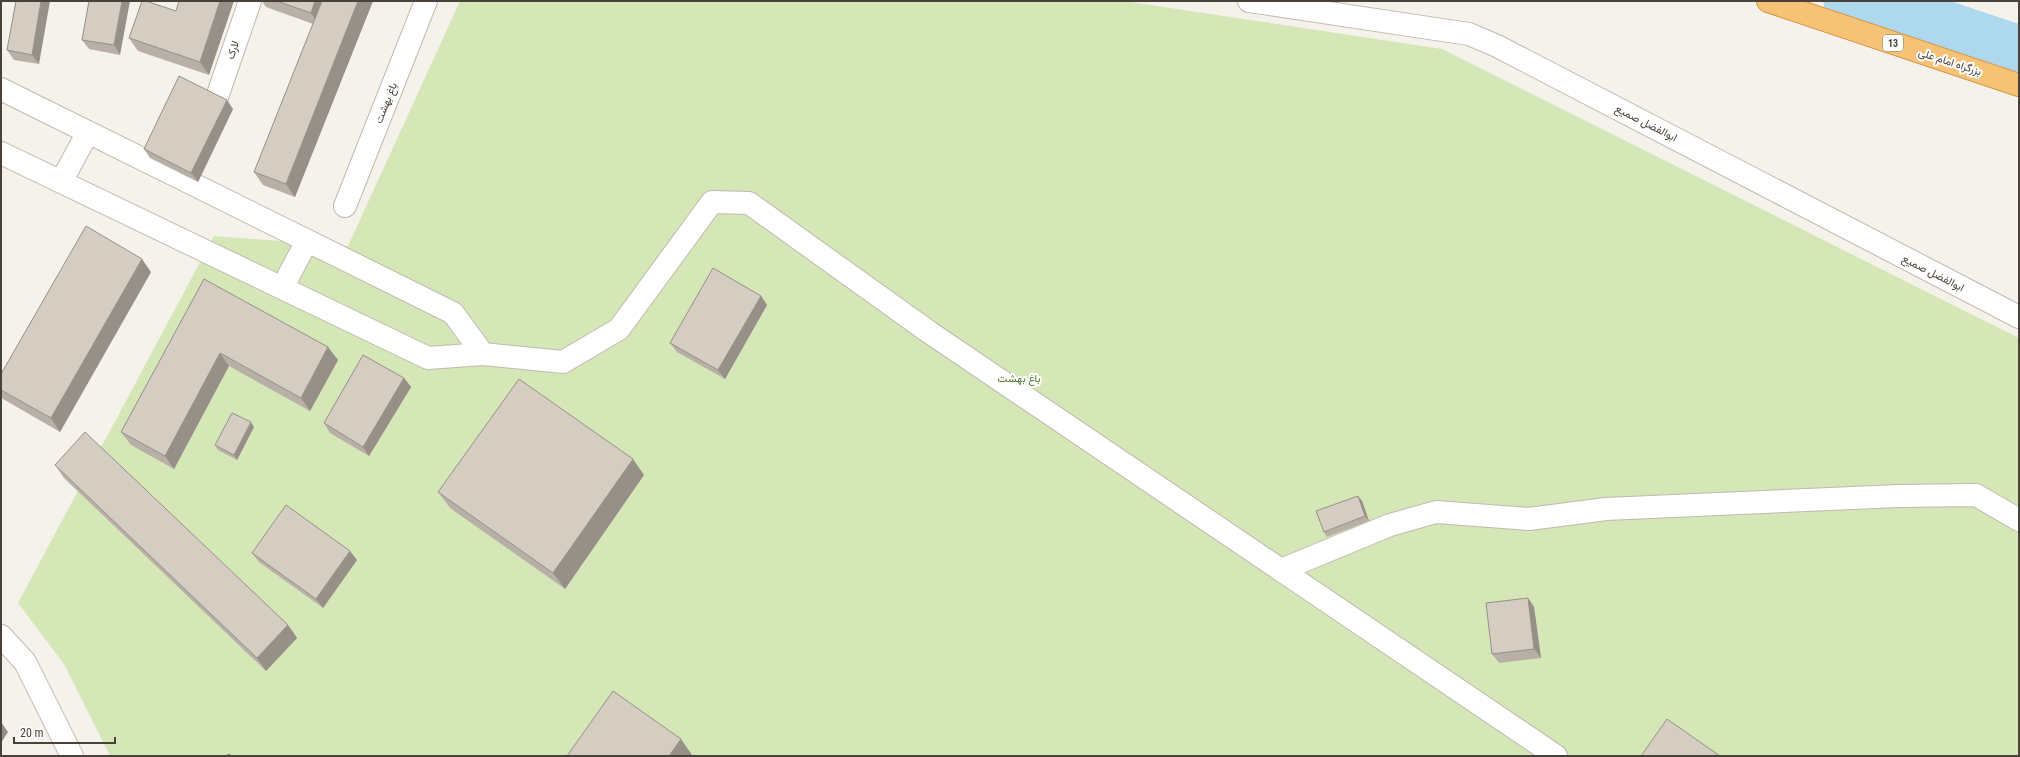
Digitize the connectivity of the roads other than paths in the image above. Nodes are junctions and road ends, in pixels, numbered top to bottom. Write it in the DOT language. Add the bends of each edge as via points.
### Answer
graph roads {
  1 [pos="250,1"];
  2 [pos="426,1"];
  3 [pos="1249,1"];
  4 [pos="1768,1"];
  5 [pos="2019,85"];
  6 [pos="1,89"];
  7 [pos="216,100"];
  8 [pos="88,132"];
  9 [pos="1,153"];
  10 [pos="61,182"];
  11 [pos="345,206"];
  12 [pos="307,240"];
  13 [pos="282,288"];
  14 [pos="2019,317"];
  15 [pos="483,354"];
  16 [pos="2019,520"];
  17 [pos="1281,570"];
  18 [pos="1,636"];
  19 [pos="72,756"];
  20 [pos="1556,756"];
  1 -- 7 [label="street, لارک"];
  2 -- 11 [label="street, باغ بهشت"];
  3 -- 14 [label="street, ابوالفضل صمیع" via="1469,34 1497,46"];
  4 -- 5 [label="highway, بزرگراه امام علی / 13"];
  6 -- 8 [label="street"];
  8 -- 10 [label="street"];
  8 -- 12 [label="street"];
  9 -- 10 [label="street"];
  10 -- 13 [label="street"];
  12 -- 13 [label="street"];
  12 -- 15 [label="street" via="453,313"];
  13 -- 15 [label="street" via="428,358"];
  15 -- 17 [label="street" via="563,362 619,329 712,202 749,203 930,332"];
  16 -- 17 [label="street" via="1976,495 1606,509 1529,519 1436,512 1390,525"];
  17 -- 20 [label="street"];
  18 -- 19 [label="street" via="25,662"];
}
